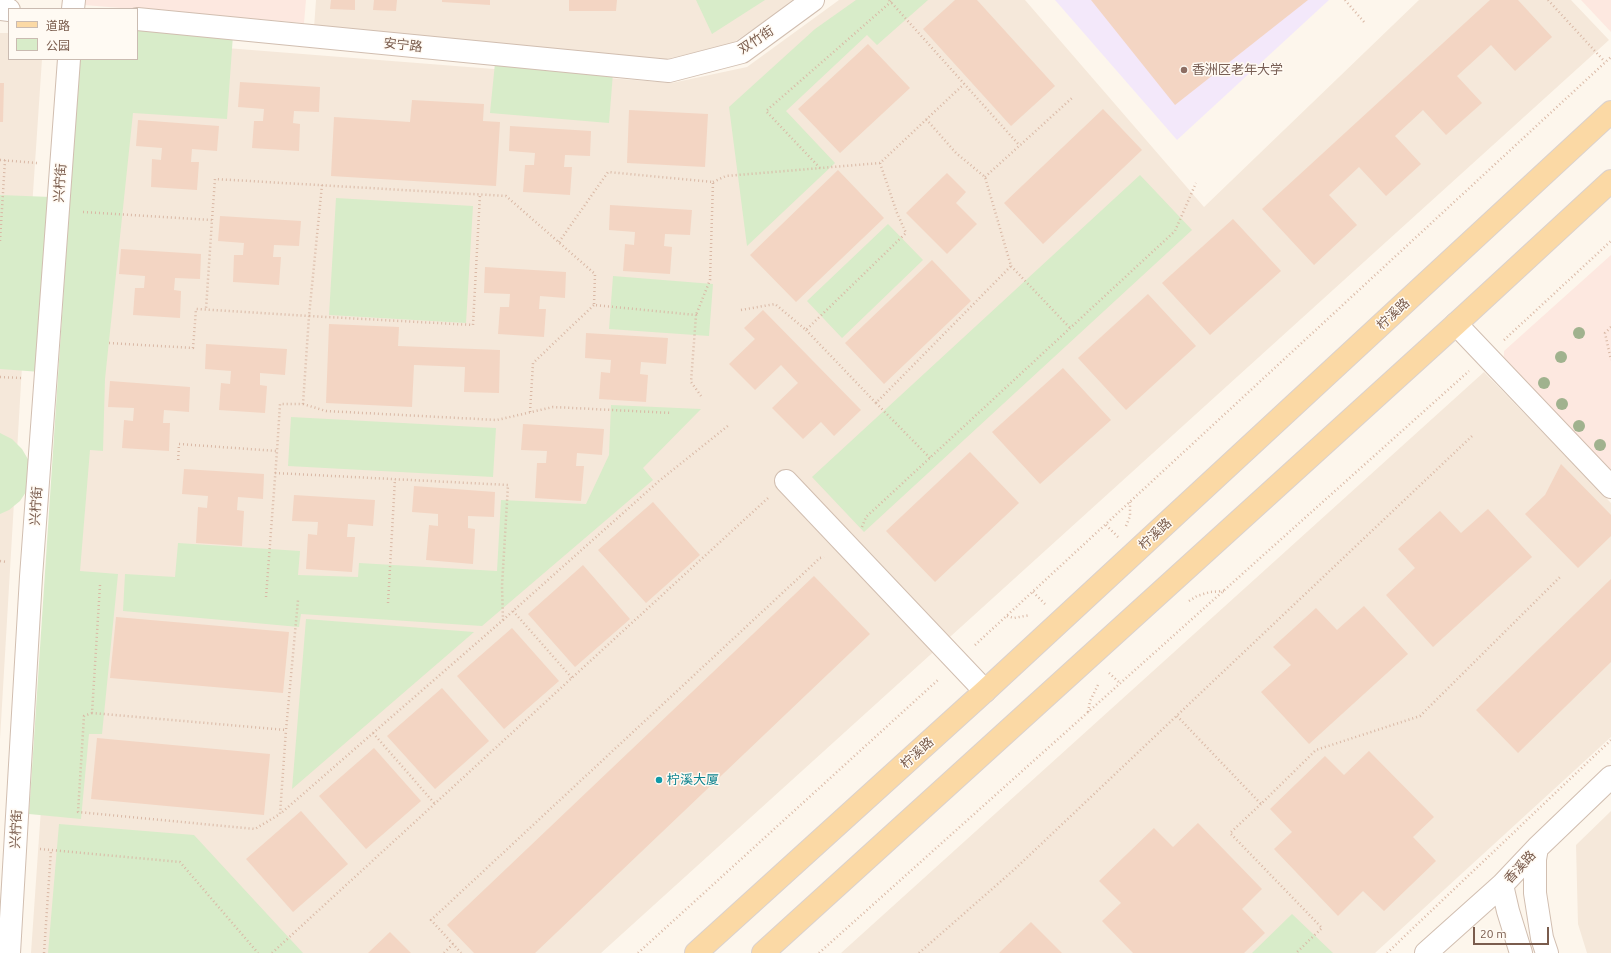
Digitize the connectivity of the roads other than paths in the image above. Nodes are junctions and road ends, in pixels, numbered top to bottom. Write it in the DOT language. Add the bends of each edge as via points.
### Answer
graph roads {
  1 [pos="813,0"];
  2 [pos="138,19"];
  3 [pos="69,60"];
  4 [pos="669,71"];
  5 [pos="1611,112"];
  6 [pos="1611,181"];
  7 [pos="1456,324"];
  8 [pos="786,481"];
  9 [pos="1611,487"];
  10 [pos="985,692"];
  11 [pos="1611,777"];
  12 [pos="9,788"];
  13 [pos="1537,848"];
  14 [pos="1502,885"];
  15 [pos="9,953"];
  16 [pos="696,953"];
  17 [pos="763,953"];
  18 [pos="1426,953"];
  19 [pos="1521,953"];
  20 [pos="1547,953"];
  1 -- 4 [label="street, 双竹街" via="742,52"];
  2 -- 4 [label="street, 安宁路"];
  3 -- 12 [label="street, 兴柠街" via="31,577"];
  5 -- 10 [label="main road, 柠溪路"];
  6 -- 7 [label="main road"];
  7 -- 9 [label="street"];
  7 -- 17 [label="main road"];
  8 -- 10 [label="street"];
  10 -- 16 [label="main road, 柠溪路"];
  11 -- 13 [label="street, 香溪路"];
  12 -- 15 [label="street, 兴柠街" via="15,847"];
  13 -- 14 [label="street, 香溪路"];
  13 -- 20 [label="street" via="1534,859 1535,893"];
  14 -- 18 [label="street, 香溪路"];
  14 -- 19 [label="street"];
}
